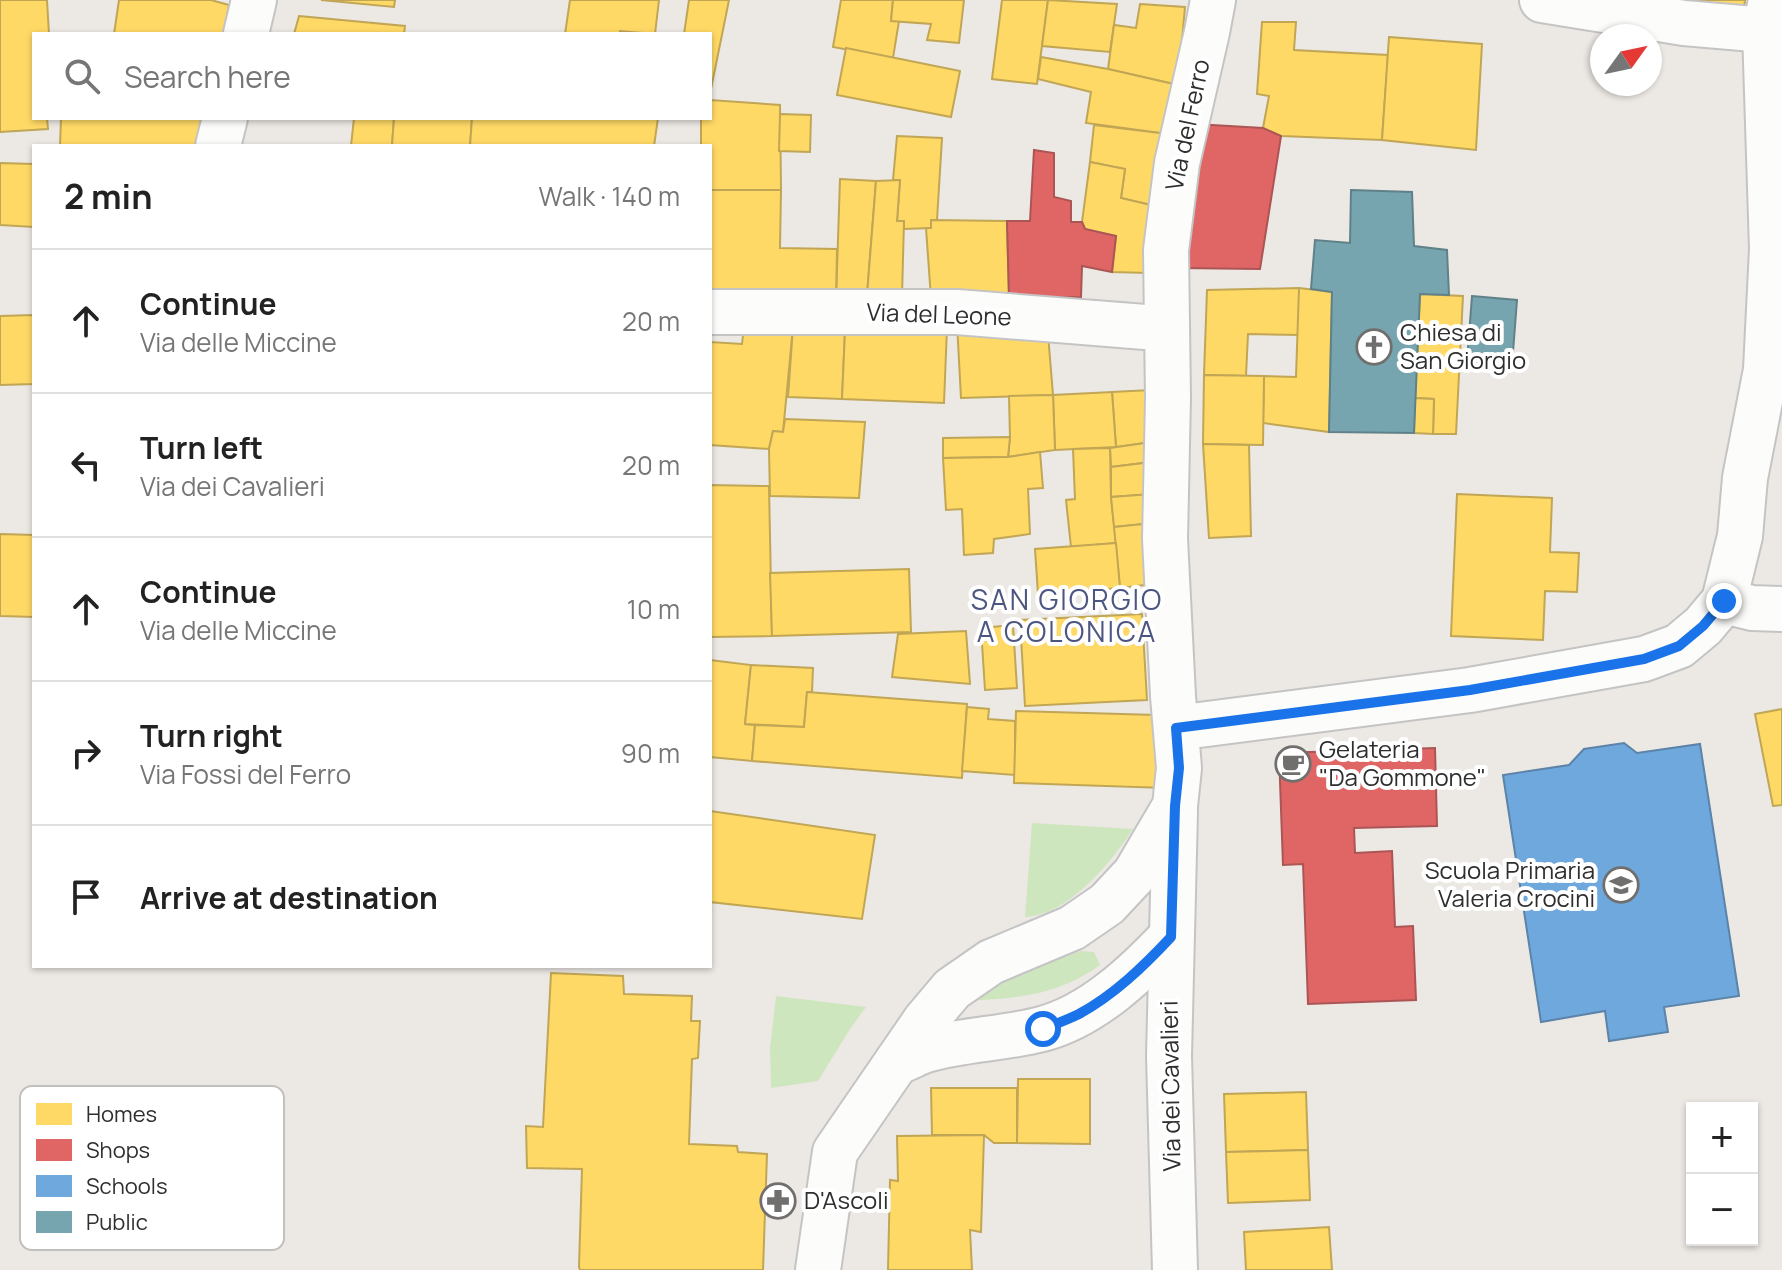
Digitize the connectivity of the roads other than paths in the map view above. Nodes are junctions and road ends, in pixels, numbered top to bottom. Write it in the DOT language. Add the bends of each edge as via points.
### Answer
graph roads {
  1 [pos="254,0"];
  2 [pos="1213,0"];
  3 [pos="1542,0"];
  4 [pos="1768,15"];
  5 [pos="246,32"];
  6 [pos="224,120"];
  7 [pos="218,144"];
  8 [pos="712,312"];
  9 [pos="1167,326"];
  10 [pos="1724,601"];
  11 [pos="1782,609"];
  12 [pos="1176,728"];
  13 [pos="1175,806"];
  14 [pos="1171,937"];
  15 [pos="897,1062"];
  16 [pos="818,1270"];
  17 [pos="1175,1270"];
  1 -- 5 [label="street"];
  2 -- 9 [label="street, Via del Ferro" via="1177,163 1166,250"];
  3 -- 4 [label="street" via="1684,23"];
  4 -- 10 [label="street" via="1772,249 1766,370 1745,478 1740,536"];
  6 -- 7 [label="street"];
  8 -- 9 [label="street, Via del Leone" via="957,312"];
  9 -- 12 [label="street, Via del Ferro" via="1165,539"];
  10 -- 11 [label="street"];
  10 -- 12 [label="street" via="1679,646 1644,659 1470,690"];
  12 -- 13 [label="street, Via dei Cavalieri"];
  13 -- 14 [label="street, Via dei Cavalieri"];
  13 -- 15 [label="street" via="1135,874 1107,904 1072,928 991,962 952,989"];
  14 -- 15 [label="street" via="1149,961 1079,1014 1043,1029 925,1050"];
  14 -- 17 [label="street, Via dei Cavalieri"];
  15 -- 16 [label="street" via="835,1152"];
}
